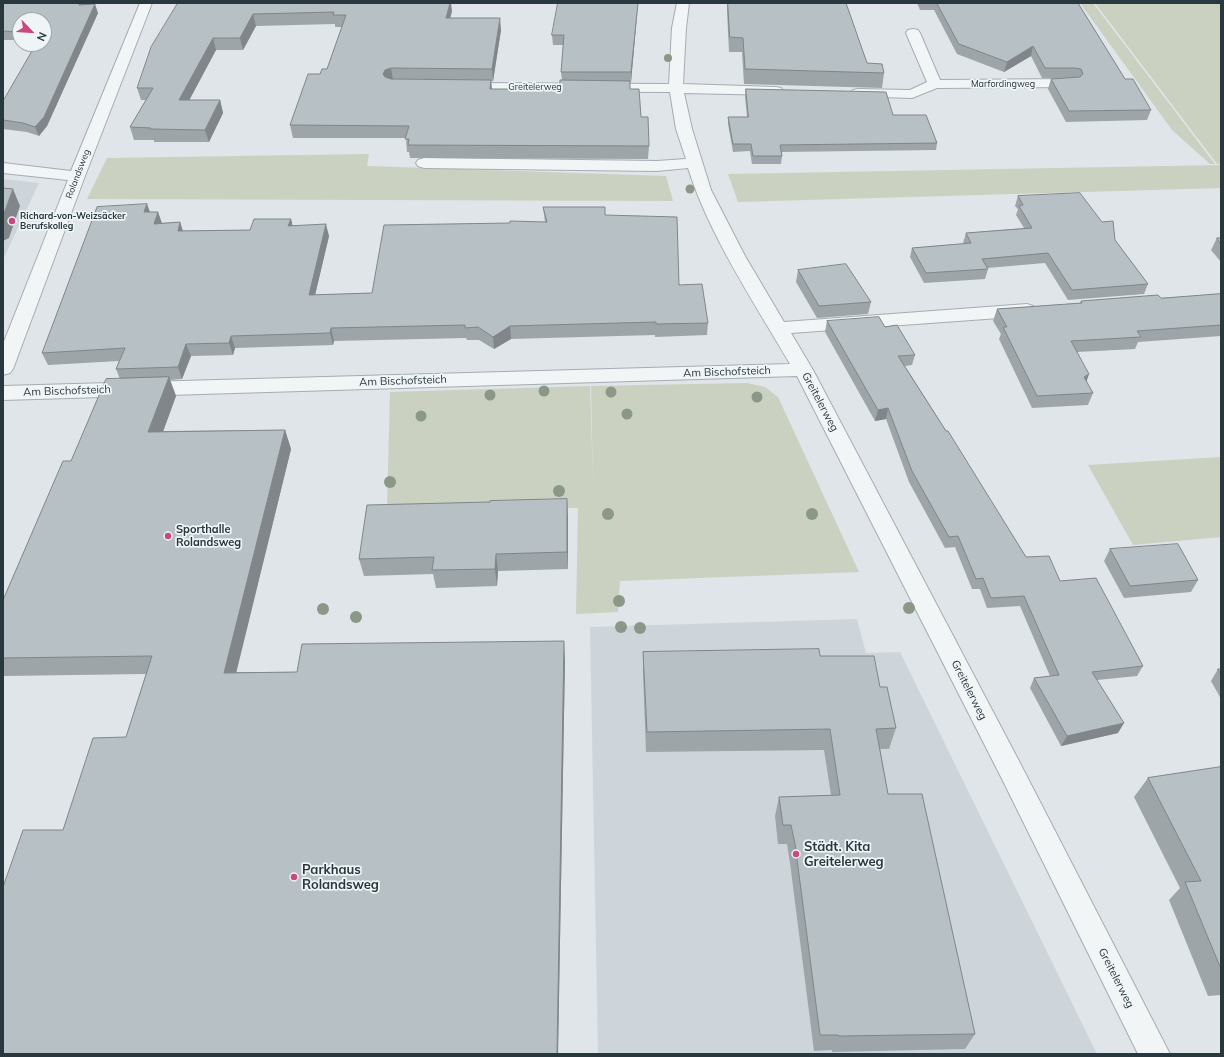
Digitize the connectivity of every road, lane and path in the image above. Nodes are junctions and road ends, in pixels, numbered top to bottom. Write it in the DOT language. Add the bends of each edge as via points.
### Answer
graph roads {
  1 [pos="146,3"];
  2 [pos="683,3"];
  3 [pos="913,34"];
  4 [pos="1072,83"];
  5 [pos="935,84"];
  6 [pos="448,87"];
  7 [pos="676,88"];
  8 [pos="786,91"];
  9 [pos="841,92"];
  10 [pos="424,163"];
  11 [pos="695,163"];
  12 [pos="3,168"];
  13 [pos="77,176"];
  14 [pos="1047,308"];
  15 [pos="779,328"];
  16 [pos="3,369"];
  17 [pos="803,370"];
  18 [pos="3,393"];
  19 [pos="1154,1054"];
  1 -- 13 [label="street, Rolandsweg"];
  2 -- 7 [label="street, Greitelerweg"];
  3 -- 5 [label="street"];
  4 -- 5 [label="street, Marfordingweg"];
  5 -- 9 [label="street, Marfordingweg" via="912,94"];
  6 -- 7 [label="street, Greitelerweg"];
  7 -- 8 [label="street"];
  7 -- 11 [label="street, Greitelerweg" via="684,129"];
  10 -- 11 [label="street" via="657,166"];
  11 -- 15 [label="street, Greitelerweg" via="703,190 736,256"];
  12 -- 13 [label="street"];
  13 -- 16 [label="street, Rolandsweg"];
  14 -- 15 [label="street"];
  15 -- 17 [label="street, Greitelerweg"];
  17 -- 18 [label="street, Am Bischofsteich"];
  17 -- 19 [label="street, Greitelerweg"];
}
